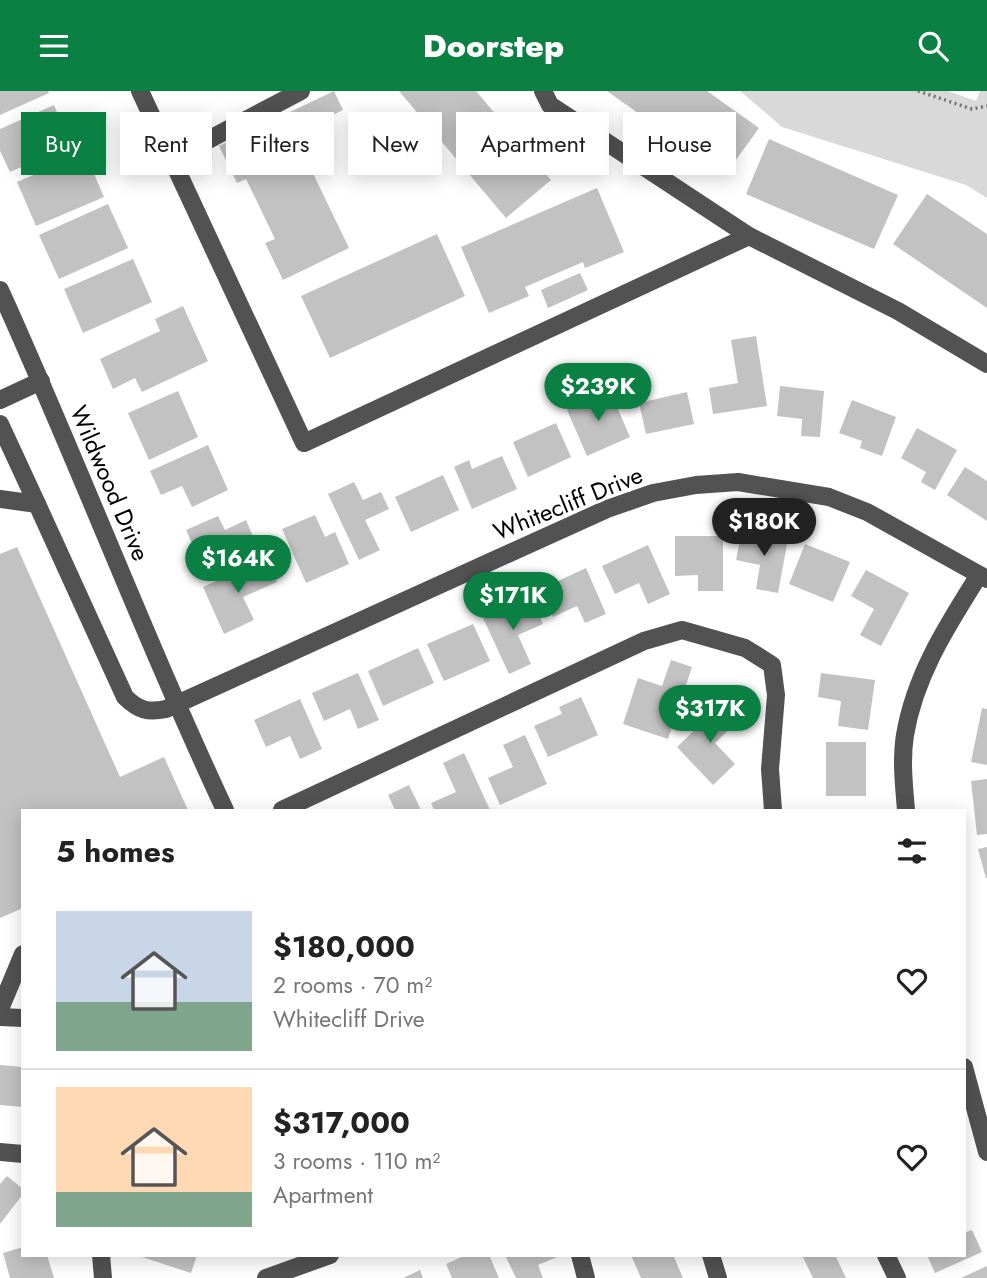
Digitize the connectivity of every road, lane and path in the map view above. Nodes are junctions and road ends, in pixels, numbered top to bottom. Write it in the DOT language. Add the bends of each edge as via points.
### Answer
graph roads {
  1 [pos="140,91"];
  2 [pos="301,91"];
  3 [pos="543,91"];
  4 [pos="918,91"];
  5 [pos="987,106"];
  6 [pos="150,112"];
  7 [pos="212,138"];
  8 [pos="179,175"];
  9 [pos="749,236"];
  10 [pos="0,290"];
  11 [pos="987,364"];
  12 [pos="41,381"];
  13 [pos="0,400"];
  14 [pos="0,425"];
  15 [pos="0,499"];
  16 [pos="37,504"];
  17 [pos="983,577"];
  18 [pos="175,703"];
  19 [pos="225,809"];
  20 [pos="284,809"];
  21 [pos="773,809"];
  22 [pos="906,809"];
  23 [pos="21,959"];
  24 [pos="0,1009"];
  25 [pos="0,1017"];
  26 [pos="21,1018"];
  27 [pos="966,1074"];
  28 [pos="987,1151"];
  29 [pos="0,1152"];
  30 [pos="21,1154"];
  31 [pos="101,1257"];
  32 [pos="324,1257"];
  33 [pos="581,1257"];
  34 [pos="711,1257"];
  35 [pos="887,1257"];
  36 [pos="103,1278"];
  37 [pos="266,1278"];
  38 [pos="586,1278"];
  39 [pos="718,1278"];
  40 [pos="897,1278"];
  1 -- 6 [label="street"];
  2 -- 7 [label="street"];
  3 -- 9 [label="street" via="550,104"];
  4 -- 5 [label="path" via="972,109"];
  8 -- 9 [label="street" via="303,443"];
  9 -- 11 [label="street" via="898,311"];
  10 -- 12 [label="street, Wildwood Drive"];
  12 -- 13 [label="street"];
  12 -- 18 [label="street, Wildwood Drive"];
  14 -- 16 [label="street"];
  15 -- 16 [label="street"];
  16 -- 18 [label="street, Whitecliff Drive" via="125,697 143,711 155,712"];
  17 -- 18 [label="street, Whitecliff Drive" via="867,512 829,497 738,482 696,485 653,493 570,525"];
  17 -- 22 [label="street" via="941,636 921,675 905,735"];
  18 -- 19 [label="street, Wildwood Drive"];
  20 -- 21 [label="street" via="644,641 682,630 745,648 772,665 776,695 770,769"];
  23 -- 24 [label="street"];
  25 -- 26 [label="street"];
  27 -- 28 [label="street"];
  29 -- 30 [label="street"];
  31 -- 36 [label="street"];
  32 -- 37 [label="street"];
  33 -- 38 [label="street"];
  34 -- 39 [label="street"];
  35 -- 40 [label="street"];
}
